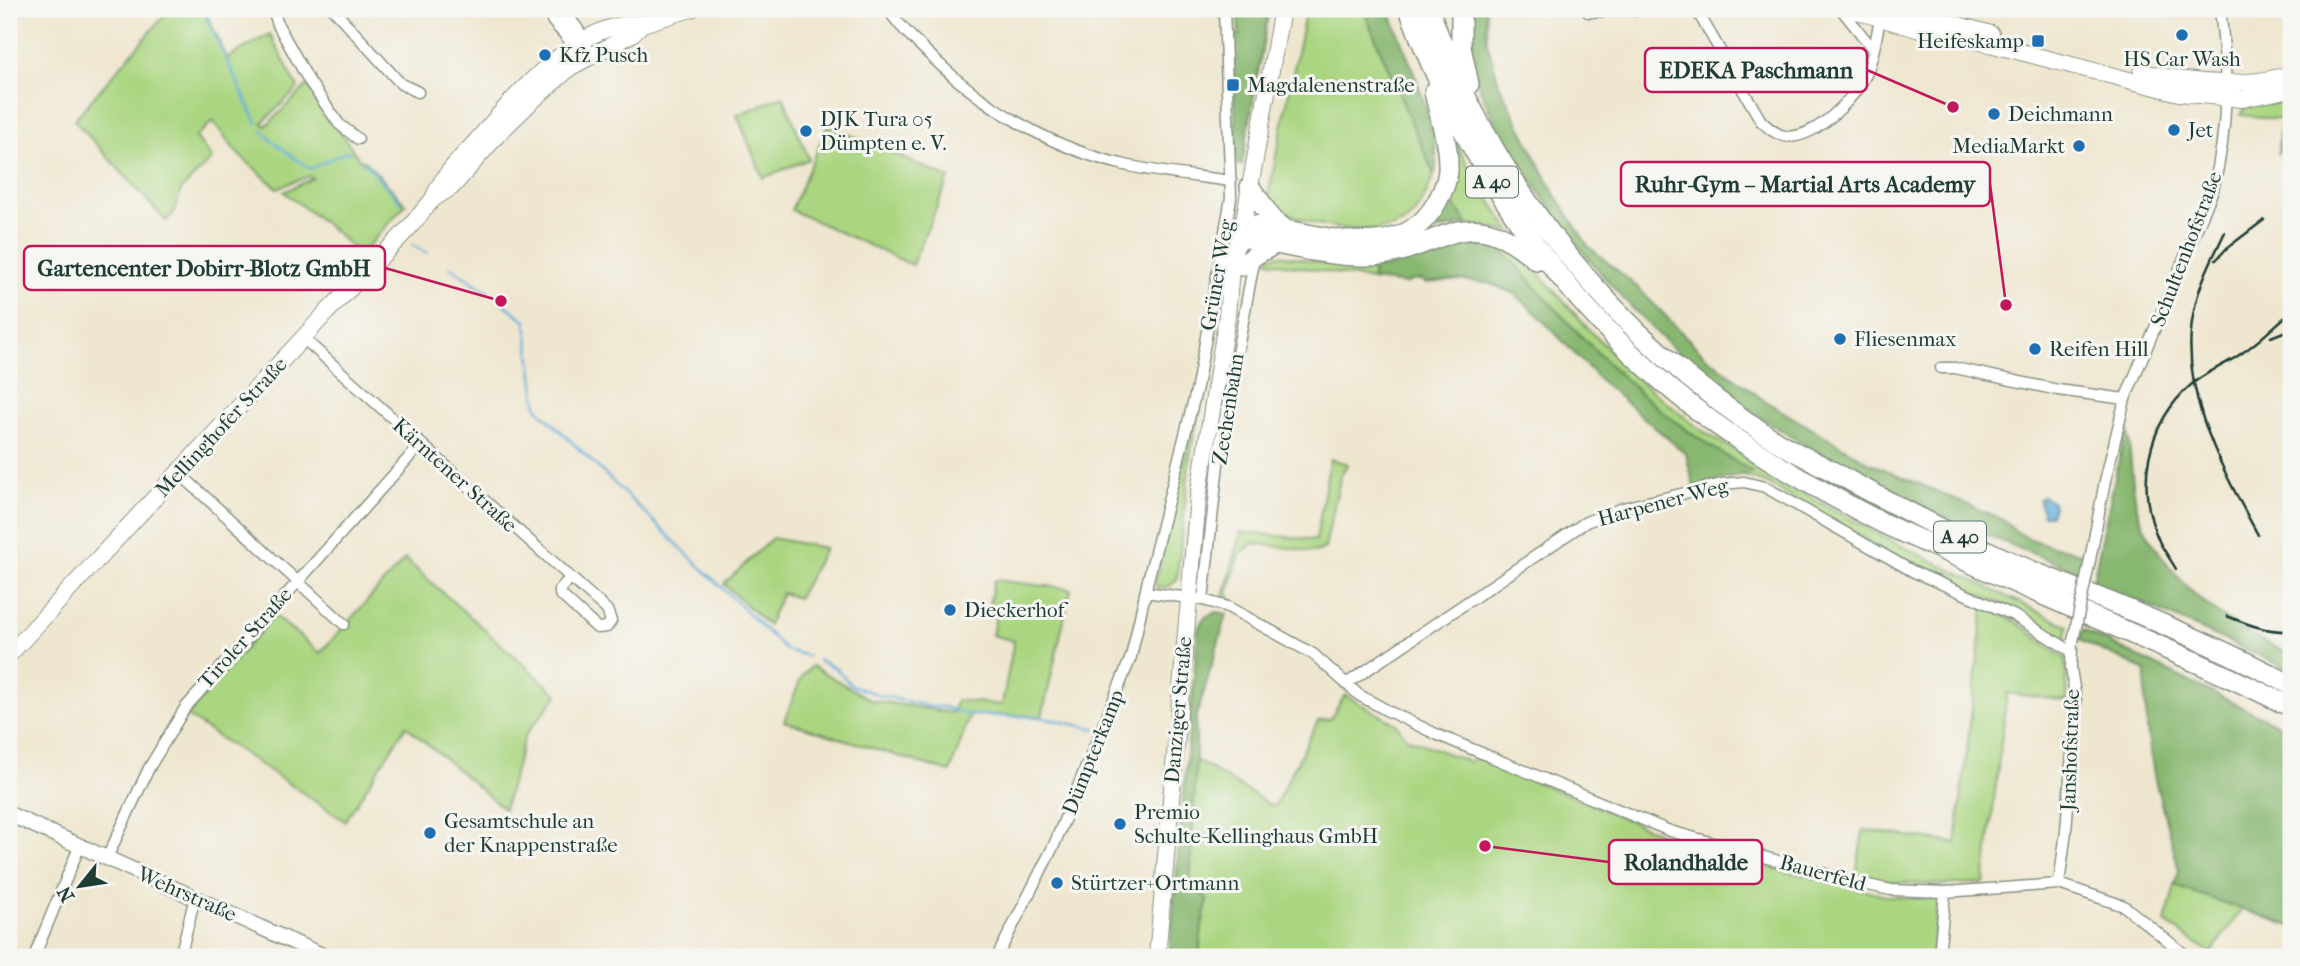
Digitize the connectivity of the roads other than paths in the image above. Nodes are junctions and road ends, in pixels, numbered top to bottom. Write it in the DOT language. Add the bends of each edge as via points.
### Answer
graph roads {
  1 [pos="272,9"];
  2 [pos="333,9"];
  3 [pos="548,9"];
  4 [pos="558,9"];
  5 [pos="691,9"];
  6 [pos="888,9"];
  7 [pos="1224,9"];
  8 [pos="1282,9"];
  9 [pos="1409,9"];
  10 [pos="1429,9"];
  11 [pos="1461,9"];
  12 [pos="1654,9"];
  13 [pos="1696,9"];
  14 [pos="1841,9"];
  15 [pos="1850,9"];
  16 [pos="1900,9"];
  17 [pos="2220,9"];
  18 [pos="1588,12"];
  19 [pos="1882,14"];
  20 [pos="583,48"];
  21 [pos="1873,49"];
  22 [pos="1425,53"];
  23 [pos="2291,74"];
  24 [pos="2291,89"];
  25 [pos="2226,91"];
  26 [pos="418,92"];
  27 [pos="1487,138"];
  28 [pos="358,139"];
  29 [pos="1231,181"];
  30 [pos="1250,187"];
  31 [pos="1242,230"];
  32 [pos="1281,236"];
  33 [pos="1247,266"];
  34 [pos="1578,298"];
  35 [pos="1227,316"];
  36 [pos="303,338"];
  37 [pos="1941,368"];
  38 [pos="2125,400"];
  39 [pos="421,444"];
  40 [pos="178,472"];
  41 [pos="1160,536"];
  42 [pos="1200,549"];
  43 [pos="570,578"];
  44 [pos="296,581"];
  45 [pos="1146,592"];
  46 [pos="1196,599"];
  47 [pos="344,624"];
  48 [pos="2072,646"];
  49 [pos="9,654"];
  50 [pos="1346,684"];
  51 [pos="2291,685"];
  52 [pos="2291,707"];
  53 [pos="9,814"];
  54 [pos="80,845"];
  55 [pos="107,858"];
  56 [pos="2059,884"];
  57 [pos="1945,892"];
  58 [pos="195,897"];
  59 [pos="34,957"];
  60 [pos="180,957"];
  61 [pos="326,957"];
  62 [pos="998,957"];
  63 [pos="1157,957"];
  64 [pos="1939,957"];
  65 [pos="2188,957"];
  1 -- 28 [label="street" via="309,81 339,124"];
  2 -- 26 [label="street" via="401,84"];
  3 -- 20 [label="street"];
  4 -- 20 [label="street" via="573,24"];
  5 -- 20 [label="main road, Mellinghofer Straße" via="608,29"];
  6 -- 29 [label="street" via="942,66 1028,129 1124,165"];
  7 -- 29 [label="street, Grüner Weg"];
  8 -- 30 [label="main road, Zechenbahn"];
  9 -- 22 [label="highway, A 40"];
  10 -- 27 [label="highway, A 40"];
  11 -- 27 [label="highway" via="1467,79"];
  12 -- 18 [label="street"];
  13 -- 21 [label="street" via="1762,121 1783,135 1793,137 1818,127 1851,97 1867,74"];
  14 -- 21 [label="street"];
  15 -- 19 [label="main road"];
  16 -- 25 [label="main road"];
  17 -- 25 [label="street, Schultenhofstraße"];
  19 -- 21 [label="street"];
  19 -- 25 [label="main road" via="1930,33 2179,93"];
  20 -- 36 [label="main road, Mellinghofer Straße" via="539,75 490,125 440,181 433,199 408,229"];
  22 -- 32 [label="highway" via="1448,172 1431,213 1392,238 1366,243"];
  22 -- 34 [label="highway, A 40" via="1447,103 1493,184 1530,240"];
  23 -- 25 [label="main road"];
  24 -- 25 [label="main road" via="2253,98"];
  25 -- 38 [label="street, Schultenhofstraße" via="2223,141 2213,190"];
  27 -- 51 [label="highway, A 40" via="1559,246 1604,298 1653,347 1717,400 1778,442 1995,555"];
  29 -- 41 [label="street, Grüner Weg" via="1197,387"];
  30 -- 31 [label="main road, Zechenbahn"];
  30 -- 32 [label="highway"];
  31 -- 32 [label="highway"];
  31 -- 33 [label="main road, Zechenbahn"];
  31 -- 35 [label="main road, Zechenbahn" via="1231,267"];
  32 -- 33 [label="highway"];
  32 -- 34 [label="highway" via="1351,256 1372,256 1464,230 1482,230 1522,247"];
  33 -- 35 [label="main road, Zechenbahn"];
  33 -- 42 [label="street, Zechenbahn"];
  34 -- 52 [label="highway, A 40" via="1673,391 1788,471 1883,523"];
  35 -- 42 [label="main road, Zechenbahn" via="1202,466"];
  36 -- 39 [label="street, Kärntener Straße"];
  36 -- 40 [label="main road, Mellinghofer Straße"];
  37 -- 38 [label="street"];
  38 -- 48 [label="street, Schultenhofstraße, bridge"];
  39 -- 43 [label="street, Kärntener Straße"];
  39 -- 44 [label="street, Tiroler Straße"];
  40 -- 44 [label="street"];
  40 -- 49 [label="main road, Mellinghofer Straße"];
  41 -- 45 [label="street, Dümpterkamp"];
  42 -- 46 [label="main road, Danziger Straße"];
  43 -- 43 [label="street, Kärntener Straße" via="607,610 611,623 605,628 599,629 560,594"];
  44 -- 47 [label="street"];
  44 -- 55 [label="street, Tiroler Straße" via="178,718"];
  45 -- 46 [label="street, Bauerfeld"];
  45 -- 62 [label="street, Dümpterkamp" via="1126,670 1054,845"];
  46 -- 50 [label="street, Bauerfeld" via="1228,607 1313,654"];
  46 -- 63 [label="main road, Danziger Straße"];
  48 -- 50 [label="street, Harpener Weg" via="1914,572 1765,487 1744,482 1623,508 1586,522"];
  48 -- 56 [label="street, Janshofstraße" via="2076,701"];
  50 -- 57 [label="street, Bauerfeld" via="1411,723 1670,831 1880,888"];
  53 -- 54 [label="street, Wehrstraße"];
  54 -- 55 [label="street, Wehrstraße"];
  54 -- 59 [label="street"];
  55 -- 58 [label="street, Wehrstraße"];
  56 -- 57 [label="street, Bauerfeld"];
  56 -- 65 [label="street, Bauerfeld" via="2124,906"];
  57 -- 64 [label="street"];
  58 -- 60 [label="street"];
  58 -- 61 [label="street, Wehrstraße"];
}
